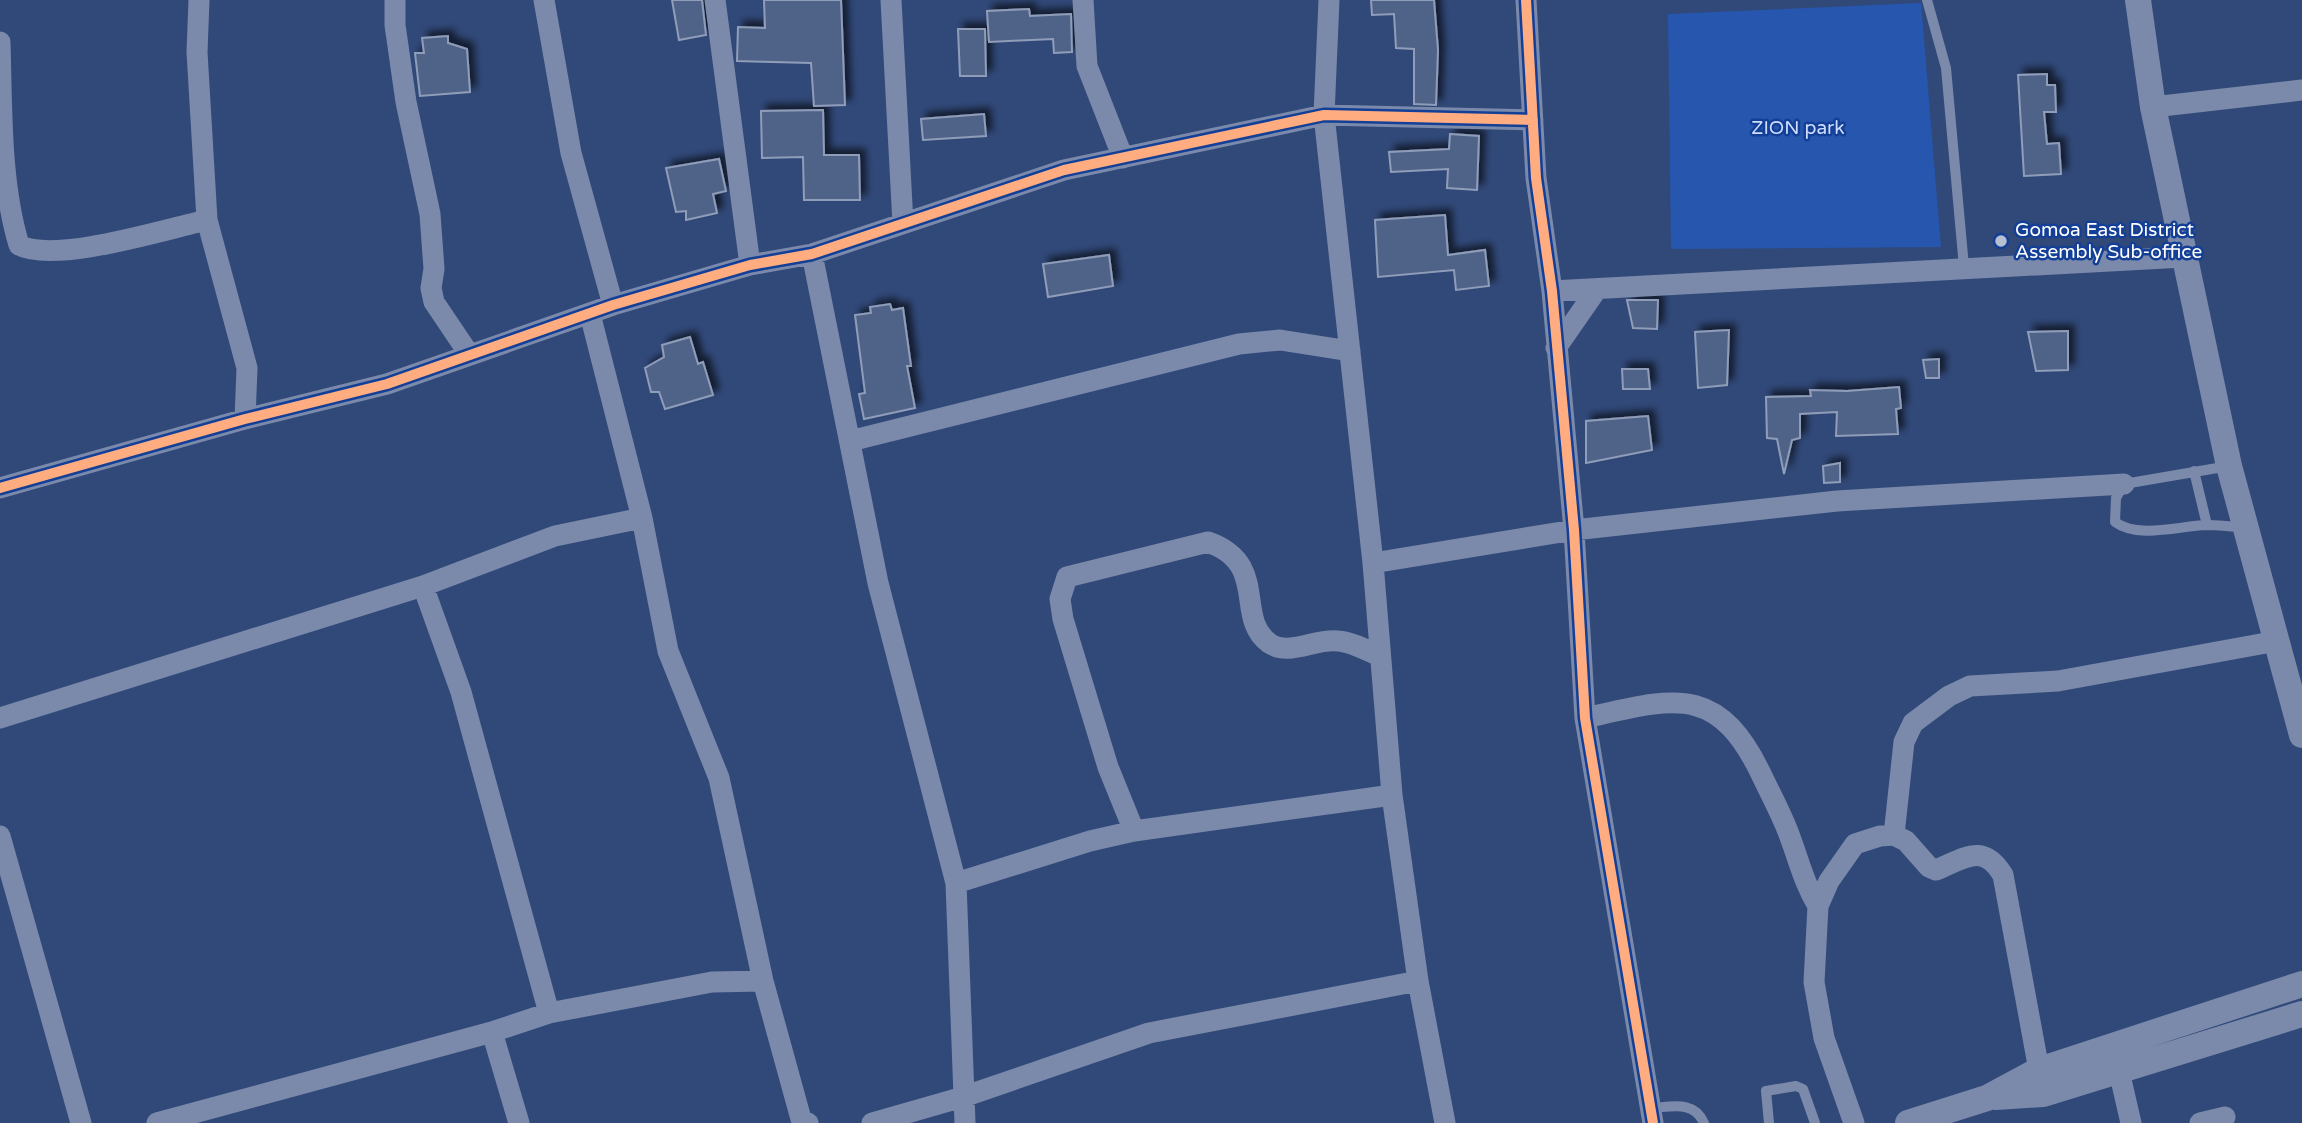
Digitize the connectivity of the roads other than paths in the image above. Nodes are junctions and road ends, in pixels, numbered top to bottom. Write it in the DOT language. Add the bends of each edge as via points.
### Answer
graph roads {
  1 [pos="199,0"];
  2 [pos="395,0"];
  3 [pos="544,0"];
  4 [pos="715,0"];
  5 [pos="891,0"];
  6 [pos="1083,0"];
  7 [pos="1329,0"];
  8 [pos="1526,0"];
  9 [pos="1927,0"];
  10 [pos="2138,0"];
  11 [pos="0,42"];
  12 [pos="2302,90"];
  13 [pos="2153,107"];
  14 [pos="1324,114"];
  15 [pos="1533,120"];
  16 [pos="1123,158"];
  17 [pos="207,220"];
  18 [pos="903,224"];
  19 [pos="812,254"];
  20 [pos="2184,257"];
  21 [pos="750,265"];
  22 [pos="1964,267"];
  23 [pos="1597,289"];
  24 [pos="1552,291"];
  25 [pos="613,304"];
  26 [pos="590,314"];
  27 [pos="1556,348"];
  28 [pos="1350,351"];
  29 [pos="469,354"];
  30 [pos="245,419"];
  31 [pos="850,442"];
  32 [pos="2229,466"];
  33 [pos="2194,471"];
  34 [pos="2124,484"];
  35 [pos="0,488"];
  36 [pos="642,518"];
  37 [pos="2207,525"];
  38 [pos="2245,527"];
  39 [pos="1574,530"];
  40 [pos="1373,563"];
  41 [pos="423,586"];
  42 [pos="2277,641"];
  43 [pos="1379,656"];
  44 [pos="0,718"];
  45 [pos="1585,718"];
  46 [pos="2302,735"];
  47 [pos="1392,795"];
  48 [pos="1133,831"];
  49 [pos="1894,835"];
  50 [pos="0,836"];
  51 [pos="956,883"];
  52 [pos="1818,906"];
  53 [pos="764,981"];
  54 [pos="1418,981"];
  55 [pos="2302,985"];
  56 [pos="549,1013"];
  57 [pos="2302,1014"];
  58 [pos="492,1032"];
  59 [pos="2039,1070"];
  60 [pos="2119,1071"];
  61 [pos="963,1097"];
  62 [pos="1987,1098"];
  63 [pos="1652,1116"];
  64 [pos="2225,1117"];
  65 [pos="800,1122"];
  66 [pos="81,1123"];
  67 [pos="157,1123"];
  68 [pos="519,1123"];
  69 [pos="872,1123"];
  70 [pos="965,1123"];
  71 [pos="1446,1123"];
  72 [pos="1704,1123"];
  73 [pos="1769,1123"];
  74 [pos="1815,1123"];
  75 [pos="1854,1123"];
  76 [pos="1908,1123"];
  77 [pos="2131,1123"];
  78 [pos="2200,1123"];
  1 -- 17 [label="street" via="197,52"];
  2 -- 29 [label="street" via="405,102 430,214 431,288 435,302"];
  3 -- 25 [label="street" via="571,153"];
  4 -- 21 [label="street"];
  5 -- 18 [label="street"];
  6 -- 16 [label="street" via="1087,66"];
  7 -- 14 [label="street"];
  8 -- 15 [label="street"];
  9 -- 22 [label="lane" via="1945,68"];
  10 -- 13 [label="street"];
  11 -- 17 [label="street" via="4,158 19,245 31,252 69,251"];
  12 -- 13 [label="street"];
  13 -- 20 [label="street"];
  14 -- 15 [label="street"];
  14 -- 16 [label="street"];
  14 -- 28 [label="street"];
  15 -- 24 [label="street"];
  16 -- 18 [label="street" via="1064,170"];
  17 -- 30 [label="street" via="247,368"];
  18 -- 19 [label="street"];
  19 -- 21 [label="street"];
  19 -- 31 [label="street"];
  20 -- 22 [label="street"];
  20 -- 32 [label="street"];
  21 -- 25 [label="street"];
  22 -- 23 [label="street"];
  23 -- 24 [label="street"];
  23 -- 27 [label="street"];
  24 -- 27 [label="street"];
  25 -- 26 [label="street"];
  26 -- 29 [label="street"];
  26 -- 36 [label="street"];
  27 -- 39 [label="street"];
  28 -- 31 [label="street" via="1280,340 1239,344"];
  28 -- 40 [label="street"];
  29 -- 30 [label="street" via="387,384"];
  30 -- 35 [label="street"];
  31 -- 51 [label="street" via="913,729"];
  32 -- 33 [label="lane"];
  32 -- 38 [label="street"];
  33 -- 34 [label="lane"];
  33 -- 37 [label="lane"];
  34 -- 37 [label="lane" via="2114,508 2115,522 2123,528"];
  34 -- 39 [label="street" via="1837,501"];
  36 -- 41 [label="street" via="555,536"];
  36 -- 53 [label="street" via="668,651 719,778"];
  37 -- 38 [label="lane"];
  38 -- 42 [label="street"];
  39 -- 40 [label="street"];
  39 -- 45 [label="street"];
  40 -- 43 [label="street"];
  41 -- 44 [label="street"];
  41 -- 56 [label="street" via="461,692"];
  42 -- 46 [label="street"];
  42 -- 49 [label="street" via="2059,681 1970,686 1949,696 1913,723 1905,742"];
  43 -- 47 [label="street"];
  43 -- 48 [label="street" via="1337,640 1288,649 1266,641 1255,623 1248,581 1239,562 1208,542 1067,577 1060,599 1063,619 1108,767"];
  45 -- 52 [label="street" via="1637,706 1684,703 1712,710 1731,724 1748,746 1791,838 1804,883"];
  45 -- 63 [label="street"];
  47 -- 48 [label="street"];
  47 -- 54 [label="street"];
  48 -- 51 [label="street"];
  49 -- 52 [label="street" via="1855,844"];
  49 -- 59 [label="street" via="1936,870 1978,855 1995,862 2003,875"];
  50 -- 66 [label="street"];
  51 -- 61 [label="street"];
  52 -- 75 [label="street" via="1814,982 1825,1038"];
  53 -- 56 [label="street" via="712,982"];
  53 -- 65 [label="street"];
  54 -- 61 [label="street" via="1149,1033"];
  54 -- 71 [label="street"];
  55 -- 59 [label="street"];
  56 -- 58 [label="street"];
  57 -- 60 [label="street"];
  58 -- 67 [label="street"];
  58 -- 68 [label="street"];
  59 -- 62 [label="street"];
  60 -- 62 [label="street" via="2043,1094"];
  60 -- 77 [label="street"];
  61 -- 69 [label="street"];
  61 -- 70 [label="street"];
  62 -- 76 [label="street"];
  63 -- 72 [label="lane" via="1688,1106"];
  64 -- 78 [label="street"];
  73 -- 74 [label="lane" via="1766,1091 1796,1086 1803,1089"];
}
